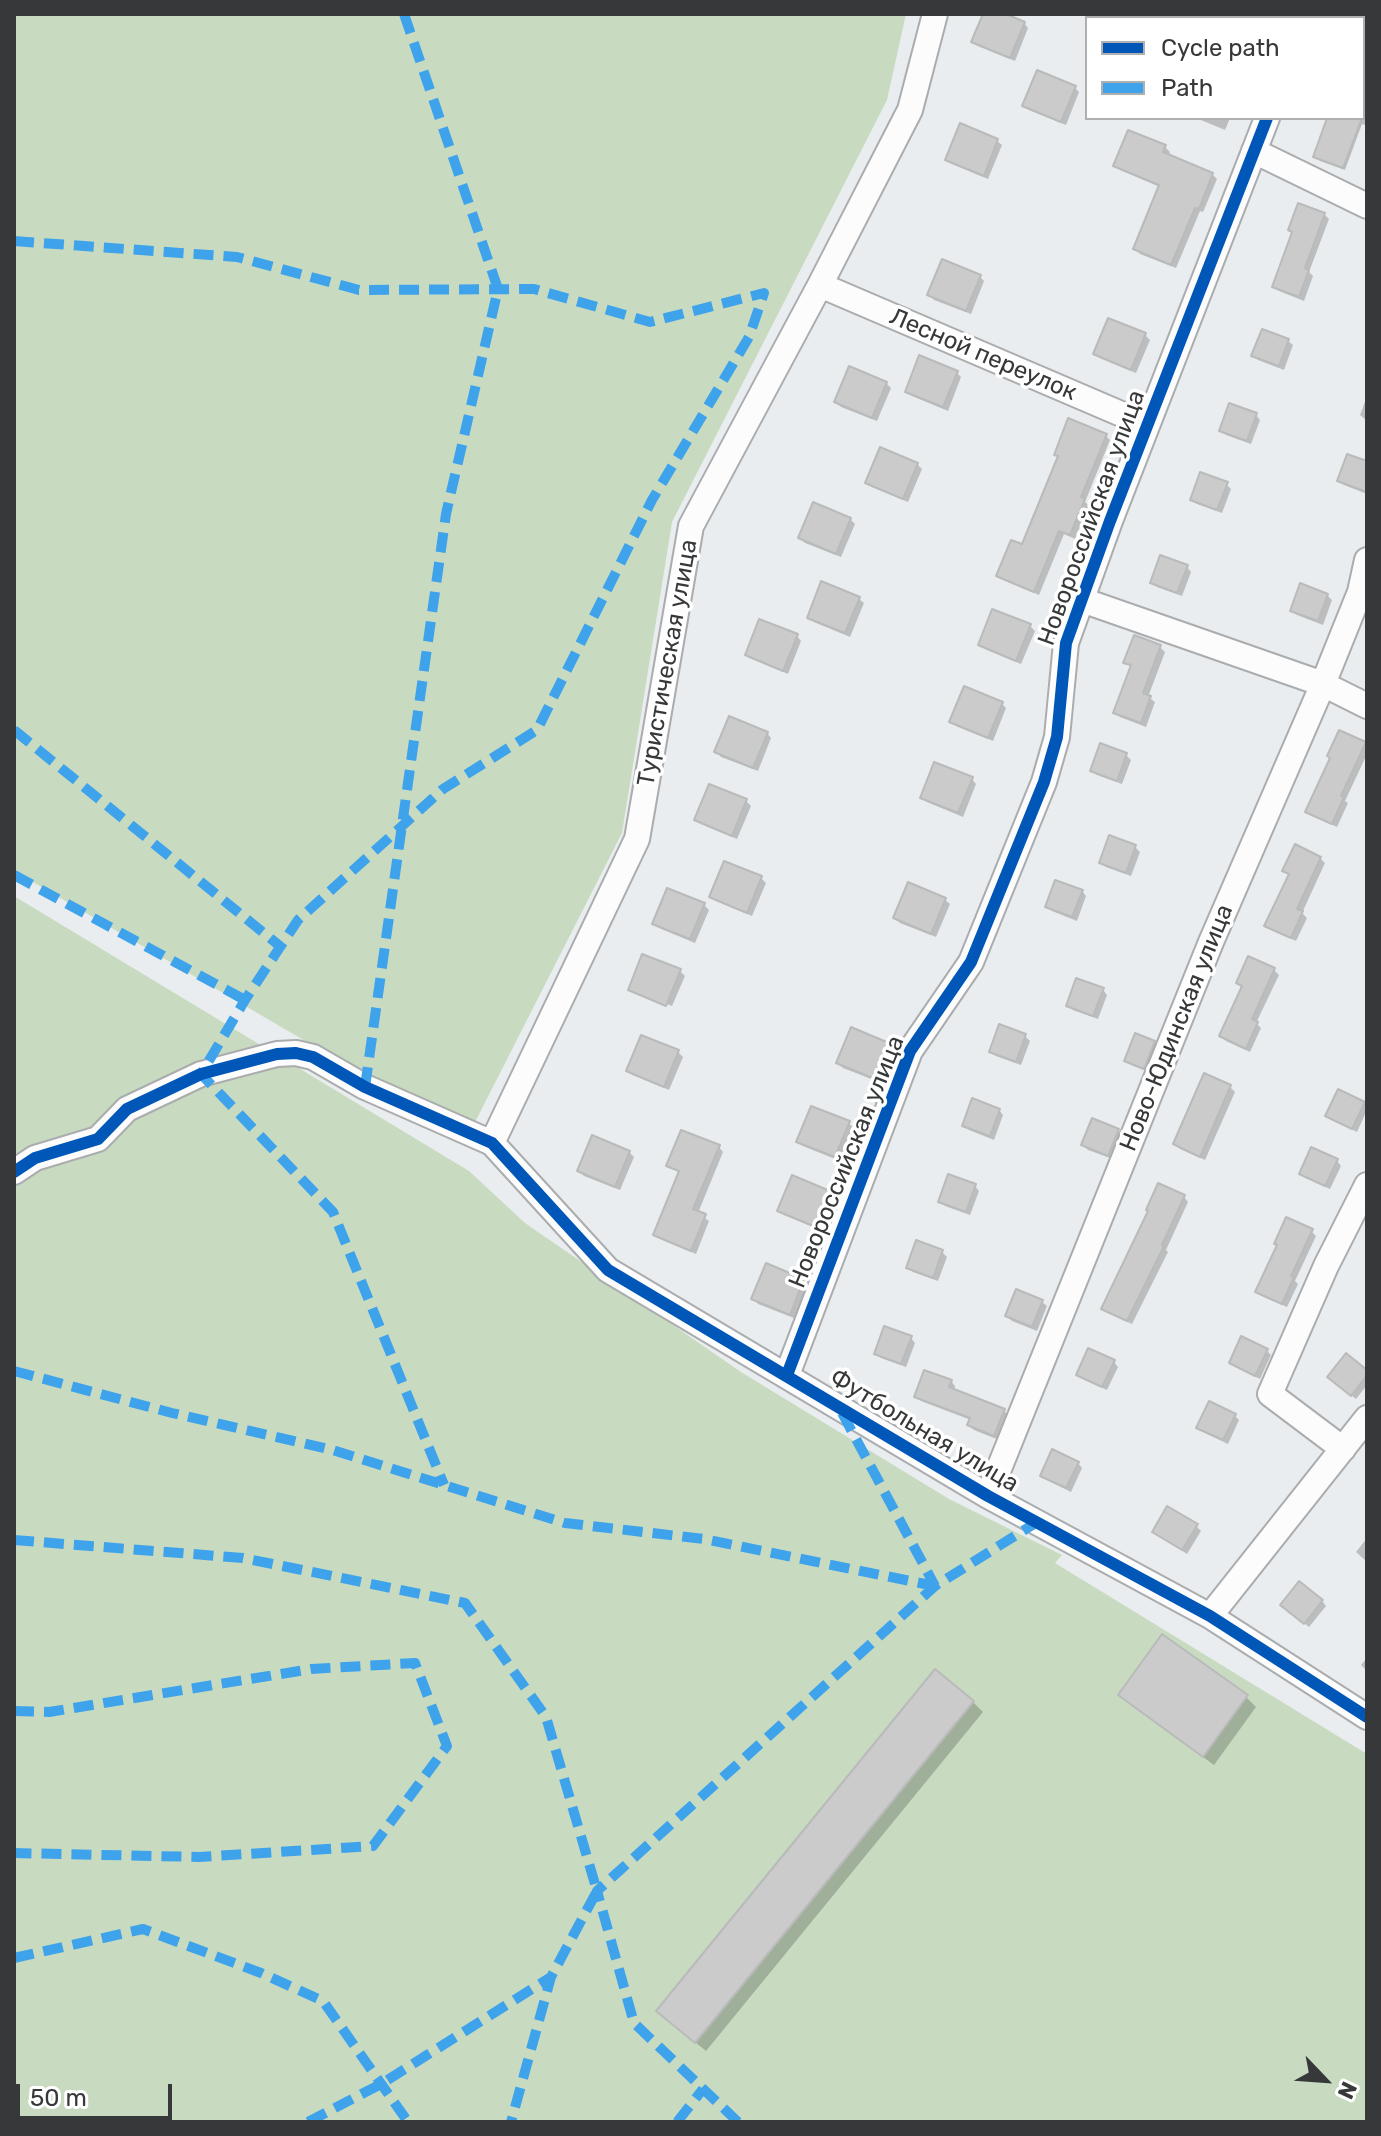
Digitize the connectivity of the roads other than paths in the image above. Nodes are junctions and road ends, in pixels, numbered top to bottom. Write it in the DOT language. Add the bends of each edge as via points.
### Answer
graph roads {
  1 [pos="935,14"];
  2 [pos="1266,120"];
  3 [pos="1254,151"];
  4 [pos="1367,206"];
  5 [pos="820,285"];
  6 [pos="1147,425"];
  7 [pos="1367,560"];
  8 [pos="1082,600"];
  9 [pos="1323,684"];
  10 [pos="1367,706"];
  11 [pos="492,1143"];
  12 [pos="14,1172"];
  13 [pos="1367,1185"];
  14 [pos="787,1375"];
  15 [pos="1367,1418"];
  16 [pos="1343,1449"];
  17 [pos="988,1496"];
  18 [pos="1210,1616"];
  19 [pos="1367,1717"];
  1 -- 5 [label="street, Туристическая улица" via="910,110"];
  2 -- 3 [label="street, Новороссийская улица"];
  3 -- 4 [label="street"];
  3 -- 6 [label="street, Новороссийская улица"];
  5 -- 6 [label="street, Лесной переулок"];
  5 -- 11 [label="street, Туристическая улица" via="691,526 637,839"];
  6 -- 8 [label="street, Новороссийская улица"];
  7 -- 9 [label="street, Ново-Юдинская улица" via="1360,592"];
  8 -- 9 [label="street"];
  8 -- 14 [label="street, Новороссийская улица" via="1066,643 1057,737 1044,782 971,962 910,1051"];
  9 -- 10 [label="street"];
  9 -- 17 [label="street, Ново-Юдинская улица" via="1205,957"];
  11 -- 12 [label="street" via="365,1087 313,1057 277,1054 201,1074 127,1109 98,1139 35,1158"];
  11 -- 14 [label="street, Футбольная улица" via="608,1270"];
  13 -- 16 [label="street" via="1270,1394"];
  14 -- 17 [label="street, Футбольная улица"];
  15 -- 16 [label="street"];
  16 -- 18 [label="street"];
  17 -- 18 [label="street, Футбольная улица"];
  18 -- 19 [label="street, Футбольная улица"];
}
